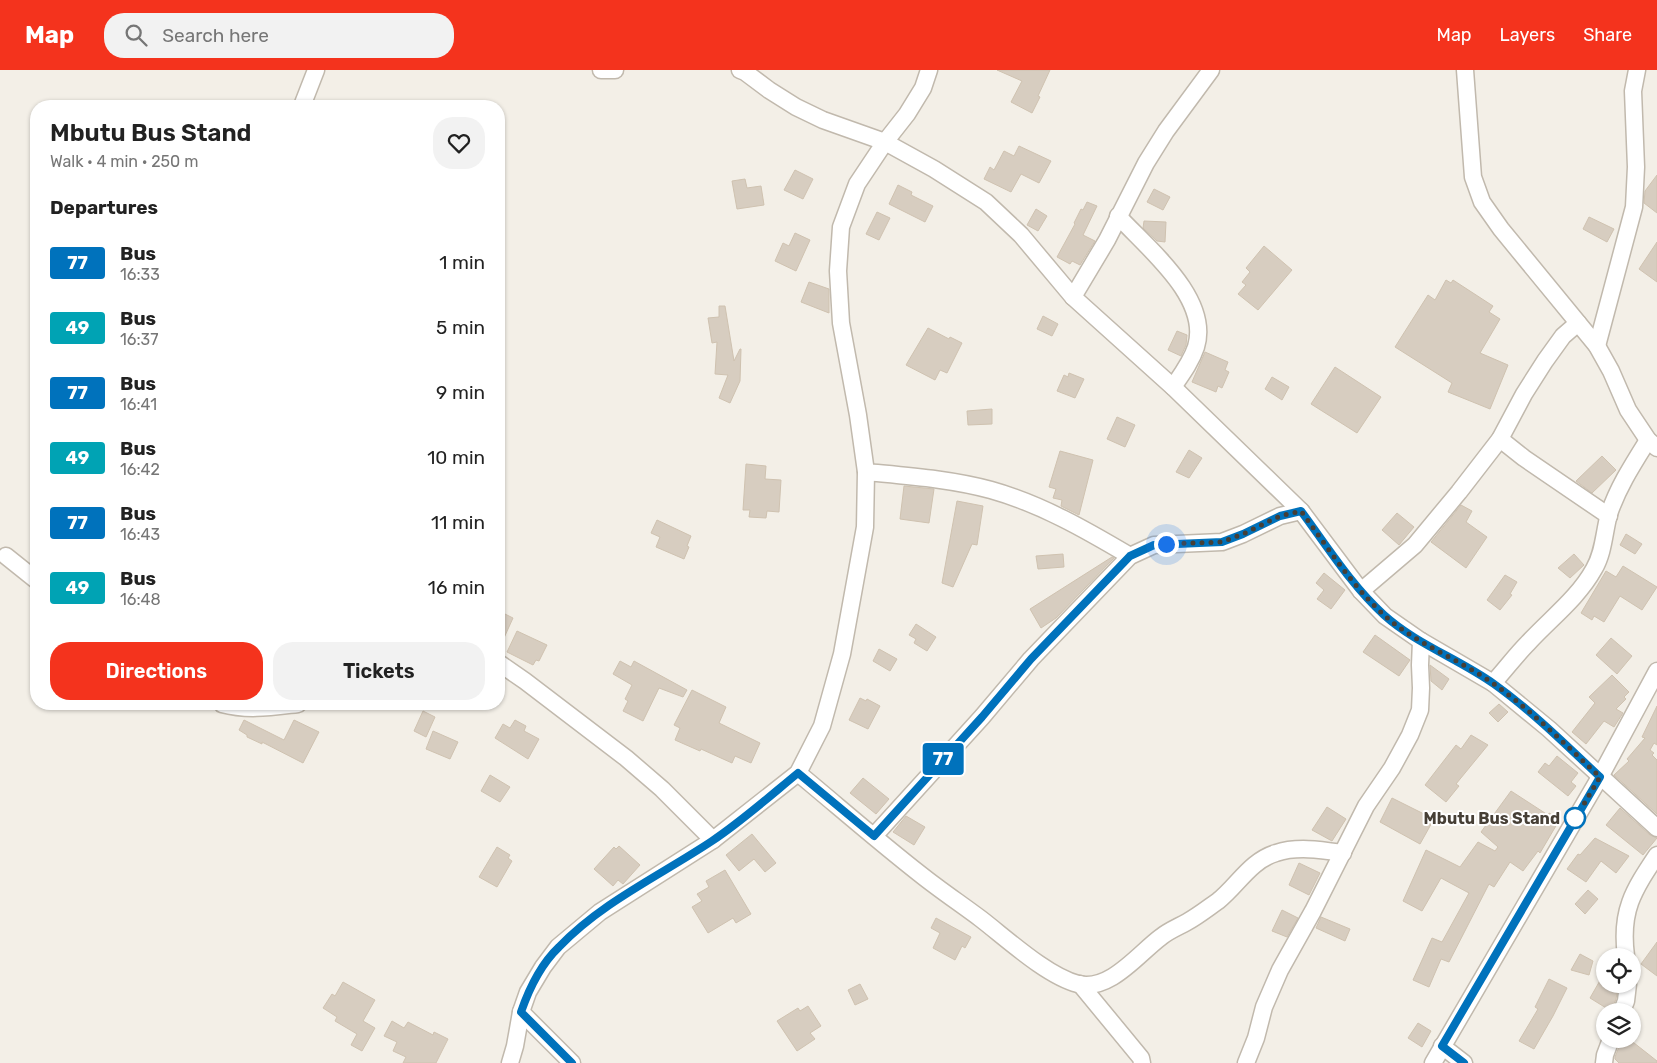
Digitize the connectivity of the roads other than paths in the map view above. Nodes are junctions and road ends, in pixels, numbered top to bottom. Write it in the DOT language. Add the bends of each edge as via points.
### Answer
graph roads {
  1 [pos="316,70"];
  2 [pos="601,70"];
  3 [pos="615,70"];
  4 [pos="743,70"];
  5 [pos="929,70"];
  6 [pos="1211,70"];
  7 [pos="1465,70"];
  8 [pos="1637,70"];
  9 [pos="304,100"];
  10 [pos="885,142"];
  11 [pos="1118,216"];
  12 [pos="1074,297"];
  13 [pos="1578,323"];
  14 [pos="1597,346"];
  15 [pos="1173,387"];
  16 [pos="1500,439"];
  17 [pos="1653,444"];
  18 [pos="866,472"];
  19 [pos="1301,511"];
  20 [pos="1609,516"];
  21 [pos="6,556"];
  22 [pos="1130,556"];
  23 [pos="30,575"];
  24 [pos="1361,591"];
  25 [pos="1421,641"];
  26 [pos="505,667"];
  27 [pos="1657,671"];
  28 [pos="1493,683"];
  29 [pos="1652,692"];
  30 [pos="798,773"];
  31 [pos="1600,777"];
  32 [pos="1657,828"];
  33 [pos="874,836"];
  34 [pos="713,840"];
  35 [pos="1343,853"];
  36 [pos="1657,855"];
  37 [pos="1625,948"];
  38 [pos="1080,984"];
  39 [pos="521,1012"];
  40 [pos="1442,1046"];
  41 [pos="1608,1048"];
  42 [pos="510,1063"];
  43 [pos="572,1063"];
  44 [pos="1142,1063"];
  45 [pos="1246,1063"];
  46 [pos="1433,1063"];
  47 [pos="1464,1063"];
  48 [pos="1604,1063"];
  1 -- 9 [label="street"];
  2 -- 3 [label="street"];
  4 -- 10 [label="street" via="796,107"];
  5 -- 10 [label="street" via="923,88"];
  6 -- 11 [label="street" via="1166,131"];
  7 -- 13 [label="street" via="1473,177 1482,202"];
  8 -- 14 [label="street" via="1633,90 1634,207"];
  10 -- 12 [label="street" via="986,202 1021,235"];
  10 -- 18 [label="street" via="857,184 841,227 838,271 841,322"];
  11 -- 12 [label="street"];
  11 -- 15 [label="street" via="1176,278 1194,312 1199,329 1196,346 1189,364"];
  12 -- 15 [label="street"];
  13 -- 14 [label="street"];
  13 -- 16 [label="street" via="1563,336 1545,361"];
  14 -- 17 [label="street" via="1628,410"];
  15 -- 19 [label="street"];
  16 -- 20 [label="street"];
  16 -- 24 [label="street" via="1415,545"];
  17 -- 20 [label="street" via="1620,487"];
  18 -- 22 [label="street" via="936,479 991,490 1080,526"];
  18 -- 30 [label="street" via="866,527 842,654 822,726"];
  19 -- 22 [label="street" via="1280,516 1222,542 1154,545"];
  19 -- 24 [label="street"];
  20 -- 28 [label="street" via="1602,550 1587,580"];
  21 -- 23 [label="street"];
  22 -- 33 [label="street" via="1031,659"];
  24 -- 25 [label="street" via="1385,616"];
  25 -- 28 [label="street"];
  25 -- 35 [label="street" via="1420,710 1402,753 1366,806"];
  26 -- 34 [label="street" via="626,758 662,788"];
  27 -- 29 [label="street"];
  28 -- 31 [label="street" via="1549,728"];
  29 -- 31 [label="street"];
  30 -- 33 [label="street"];
  30 -- 34 [label="street"];
  31 -- 32 [label="street"];
  31 -- 40 [label="street"];
  33 -- 38 [label="street" via="1028,956"];
  34 -- 39 [label="street" via="600,912 558,947 528,992"];
  35 -- 38 [label="street" via="1302,849 1276,852 1260,860 1220,900 1161,936 1113,977 1095,984"];
  35 -- 45 [label="street" via="1280,970"];
  36 -- 37 [label="street" via="1636,886 1626,911"];
  38 -- 44 [label="street"];
  39 -- 42 [label="street"];
  39 -- 43 [label="street"];
  40 -- 46 [label="street"];
  40 -- 47 [label="street"];
  41 -- 48 [label="street"];
}
